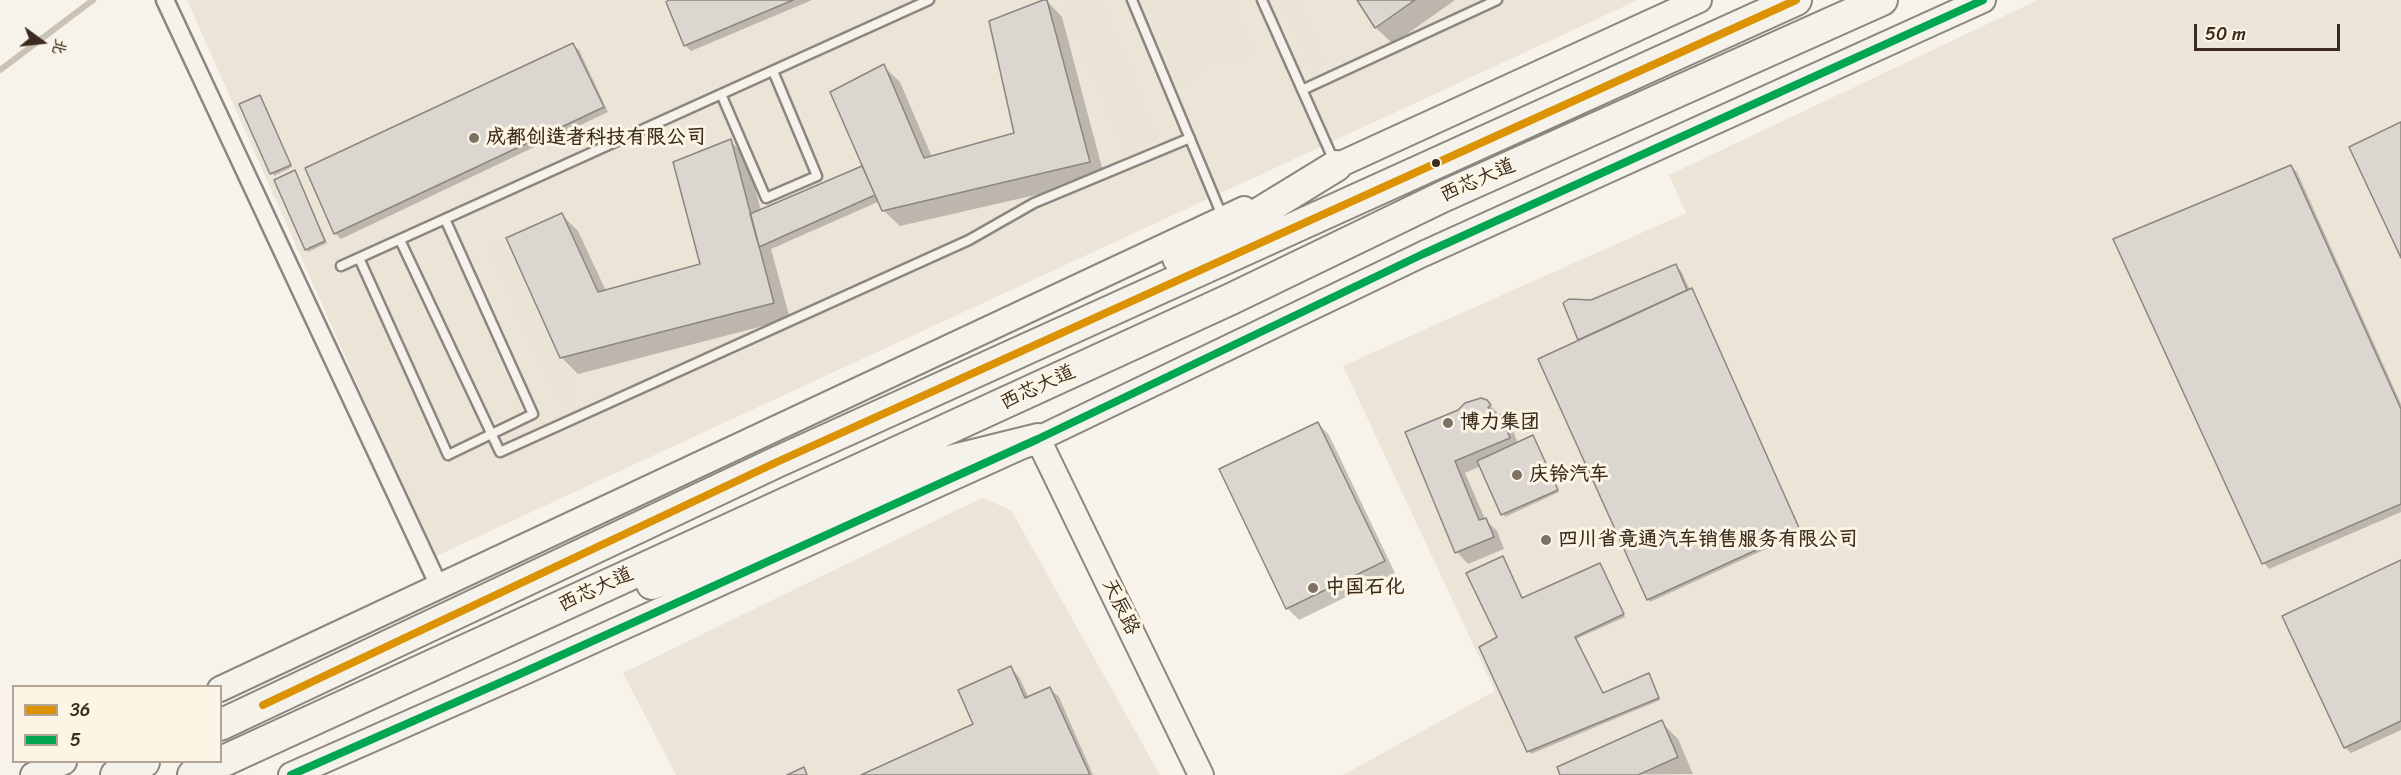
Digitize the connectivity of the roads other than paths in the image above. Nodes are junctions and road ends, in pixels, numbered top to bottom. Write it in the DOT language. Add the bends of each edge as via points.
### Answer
graph roads {
  1 [pos="929,0"];
  2 [pos="1132,0"];
  3 [pos="1262,0"];
  4 [pos="1497,0"];
  5 [pos="1699,0"];
  6 [pos="1796,0"];
  7 [pos="1882,0"];
  8 [pos="1983,0"];
  9 [pos="166,4"];
  10 [pos="773,71"];
  11 [pos="1302,90"];
  12 [pos="721,94"];
  13 [pos="1190,138"];
  14 [pos="1336,166"];
  15 [pos="445,219"];
  16 [pos="1224,219"];
  17 [pos="400,240"];
  18 [pos="359,258"];
  19 [pos="341,266"];
  20 [pos="491,434"];
  21 [pos="1038,439"];
  22 [pos="777,462"];
  23 [pos="439,586"];
  24 [pos="457,654"];
  25 [pos="222,688"];
  26 [pos="222,724"];
  27 [pos="222,762"];
  28 [pos="62,763"];
  29 [pos="142,763"];
  30 [pos="219,763"];
  31 [pos="33,775"];
  32 [pos="116,775"];
  33 [pos="193,775"];
  34 [pos="291,775"];
  35 [pos="1201,775"];
  1 -- 10 [label="lane"];
  2 -- 13 [label="lane"];
  3 -- 11 [label="lane"];
  4 -- 11 [label="lane"];
  5 -- 14 [label="main road"];
  6 -- 22 [label="highway, 西芯大道"];
  7 -- 24 [label="highway, 西芯大道" via="1442,197 1220,304"];
  8 -- 21 [label="main road" via="1422,255"];
  9 -- 23 [label="street"];
  10 -- 12 [label="lane"];
  10 -- 12 [label="lane" via="817,176 766,198"];
  11 -- 14 [label="lane"];
  12 -- 15 [label="lane"];
  13 -- 16 [label="lane"];
  13 -- 20 [label="lane" via="1034,203 969,240 500,452"];
  14 -- 16 [label="main road"];
  14 -- 22 [label="highway" via="1207,244 980,352"];
  15 -- 17 [label="lane"];
  15 -- 20 [label="lane" via="533,414"];
  16 -- 23 [label="main road"];
  17 -- 18 [label="lane"];
  17 -- 20 [label="lane"];
  18 -- 19 [label="lane"];
  18 -- 20 [label="lane" via="448,455"];
  21 -- 24 [label="highway" via="949,461 734,554"];
  21 -- 34 [label="main road"];
  21 -- 35 [label="main road, 天辰路"];
  22 -- 26 [label="highway, 西芯大道"];
  23 -- 25 [label="main road"];
  24 -- 27 [label="highway, 西芯大道"];
  28 -- 31 [label="main road"];
  29 -- 32 [label="highway"];
  30 -- 33 [label="highway, 西芯大道"];
}
